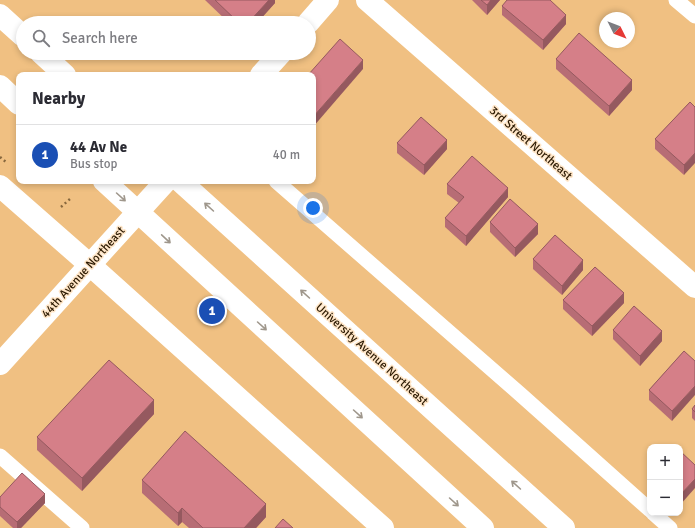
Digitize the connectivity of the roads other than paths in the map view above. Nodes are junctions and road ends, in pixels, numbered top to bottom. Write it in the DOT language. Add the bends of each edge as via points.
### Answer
graph roads {
  1 [pos="328,0"];
  2 [pos="367,0"];
  3 [pos="676,0"];
  4 [pos="0,15"];
  5 [pos="314,16"];
  6 [pos="695,16"];
  7 [pos="16,30"];
  8 [pos="49,60"];
  9 [pos="275,60"];
  10 [pos="62,72"];
  11 [pos="264,72"];
  12 [pos="0,86"];
  13 [pos="16,101"];
  14 [pos="107,184"];
  15 [pos="163,184"];
  16 [pos="183,184"];
  17 [pos="279,184"];
  18 [pos="0,186"];
  19 [pos="138,212"];
  20 [pos="90,265"];
  21 [pos="695,286"];
  22 [pos="0,364"];
  23 [pos="0,456"];
  24 [pos="647,507"];
  25 [pos="656,516"];
  26 [pos="82,528"];
  27 [pos="383,528"];
  28 [pos="483,528"];
  29 [pos="564,528"];
  30 [pos="670,528"];
  1 -- 5 [label="street"];
  2 -- 21 [label="street, 3rd Street Northeast"];
  3 -- 6 [label="lane"];
  4 -- 7 [label="street"];
  8 -- 10 [label="street"];
  9 -- 11 [label="street"];
  12 -- 13 [label="street"];
  14 -- 19 [label="street, one-way"];
  15 -- 19 [label="street, 44th Avenue Northeast"];
  29 -- 16 [label="street, University Avenue Northeast, one-way"];
  17 -- 24 [label="lane"];
  18 -- 20 [label="street"];
  19 -- 20 [label="street, 44th Avenue Northeast"];
  19 -- 28 [label="street, one-way"];
  20 -- 22 [label="street, 44th Avenue Northeast"];
  20 -- 27 [label="street"];
  23 -- 26 [label="lane"];
  25 -- 30 [label="lane"];
}
